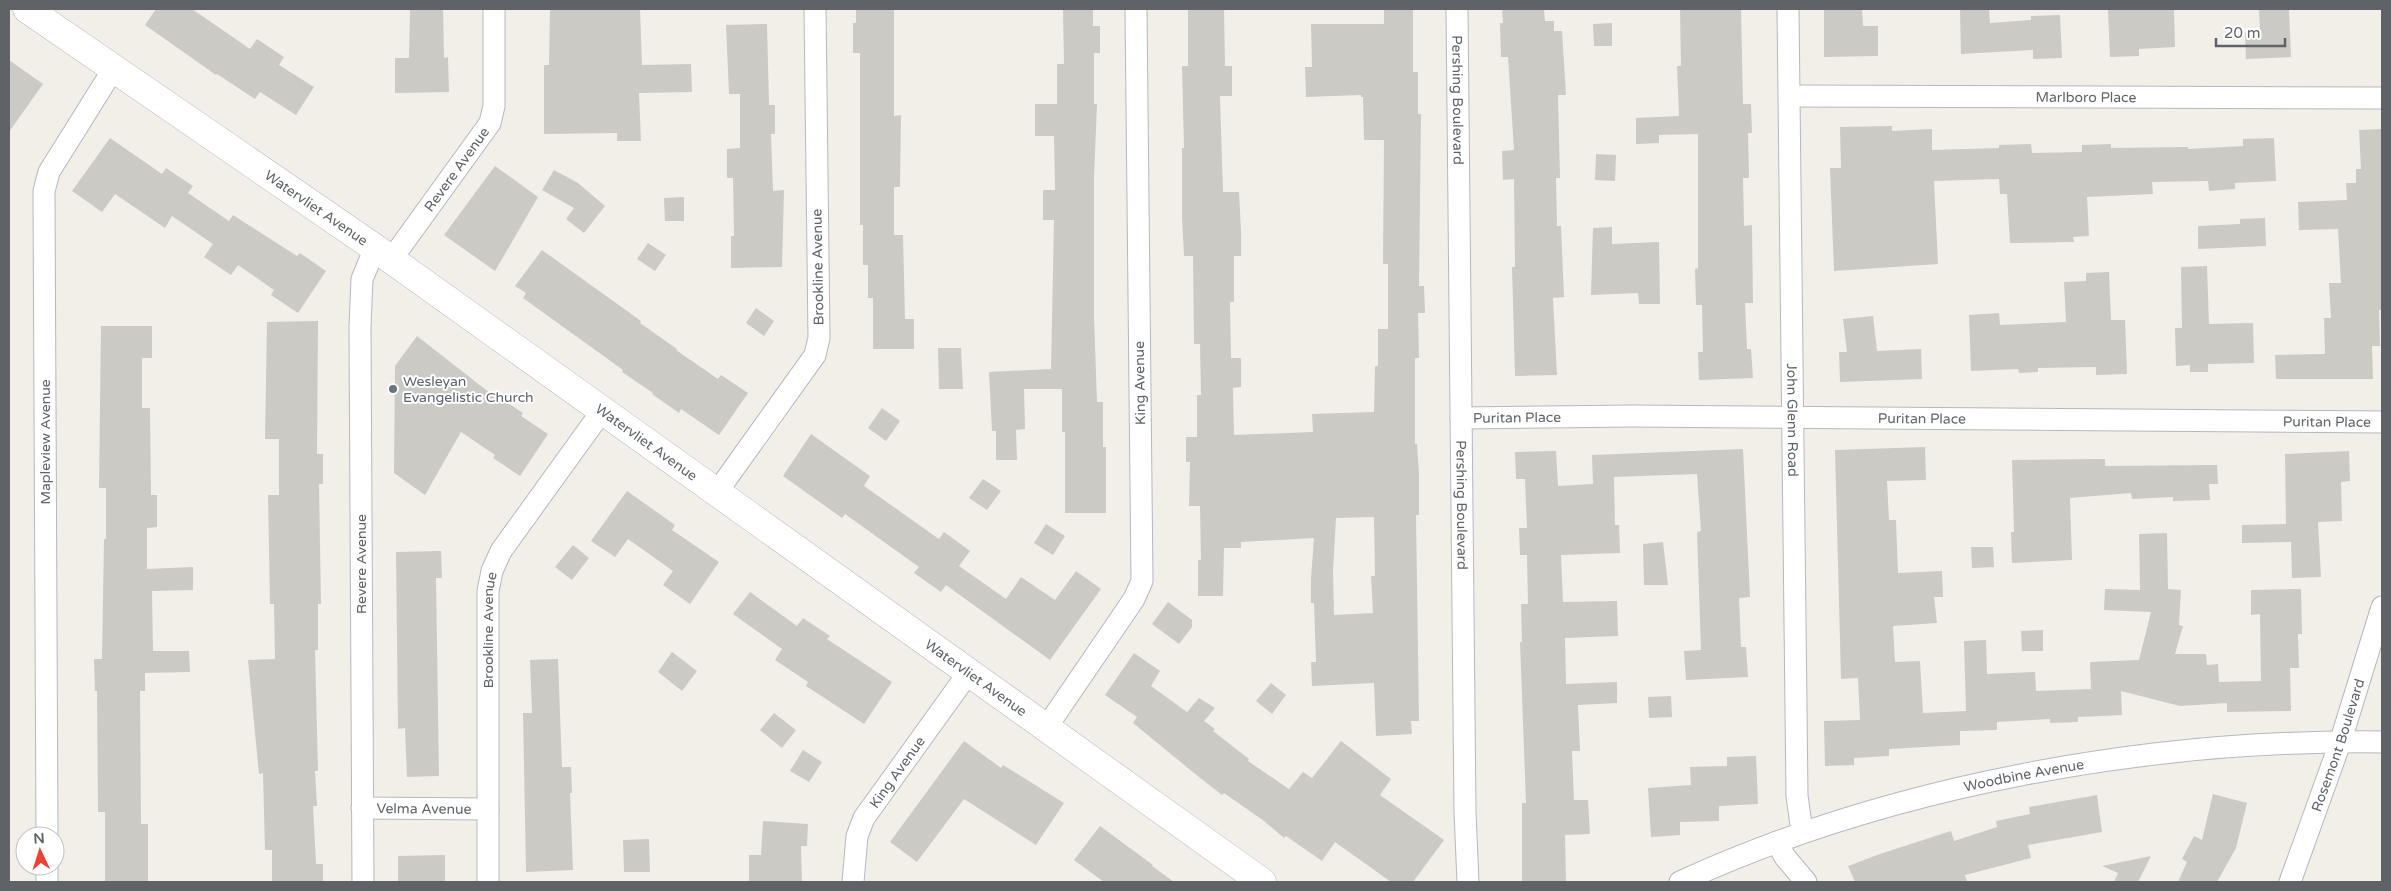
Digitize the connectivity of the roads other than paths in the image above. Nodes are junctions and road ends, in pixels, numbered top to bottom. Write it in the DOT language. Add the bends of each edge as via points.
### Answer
graph roads {
  1 [pos="27,9"];
  2 [pos="494,9"];
  3 [pos="815,9"];
  4 [pos="1136,9"];
  5 [pos="1457,9"];
  6 [pos="1788,9"];
  7 [pos="114,68"];
  8 [pos="1790,96"];
  9 [pos="2382,98"];
  10 [pos="383,254"];
  11 [pos="602,411"];
  12 [pos="1793,417"];
  13 [pos="1461,418"];
  14 [pos="2382,422"];
  15 [pos="717,492"];
  16 [pos="2382,607"];
  17 [pos="969,672"];
  18 [pos="1046,728"];
  19 [pos="2382,742"];
  20 [pos="2340,743"];
  21 [pos="362,808"];
  22 [pos="488,809"];
  23 [pos="47,826"];
  24 [pos="1802,832"];
  25 [pos="1777,842"];
  26 [pos="363,882"];
  27 [pos="488,882"];
  28 [pos="853,882"];
  29 [pos="1262,882"];
  30 [pos="1468,882"];
  31 [pos="1680,882"];
  32 [pos="1806,882"];
  33 [pos="2290,882"];
  1 -- 7 [label="street, Watervliet Avenue"];
  2 -- 10 [label="street, Revere Avenue" via="494,106 490,123"];
  3 -- 15 [label="street, Brookline Avenue" via="819,338 815,355"];
  4 -- 18 [label="street, King Avenue" via="1142,581 1134,599"];
  5 -- 13 [label="street, Pershing Boulevard"];
  6 -- 8 [label="street, John Glenn Road"];
  7 -- 10 [label="street, Watervliet Avenue"];
  7 -- 23 [label="street, Mapleview Avenue" via="49,172 44,192"];
  8 -- 9 [label="street, Marlboro Place"];
  8 -- 12 [label="street, John Glenn Road"];
  10 -- 11 [label="street, Watervliet Avenue"];
  10 -- 21 [label="street, Revere Avenue" via="362,279 360,326"];
  11 -- 15 [label="street, Watervliet Avenue"];
  11 -- 22 [label="street, Brookline Avenue" via="501,551 492,571 488,591"];
  12 -- 13 [label="street, Puritan Place"];
  12 -- 14 [label="street, Puritan Place"];
  12 -- 24 [label="street, John Glenn Road" via="1797,796"];
  13 -- 30 [label="street, Pershing Boulevard"];
  15 -- 17 [label="street, Watervliet Avenue"];
  16 -- 20 [label="street, Rosemont Boulevard"];
  17 -- 18 [label="street, Watervliet Avenue"];
  17 -- 28 [label="street, King Avenue" via="864,818 858,836"];
  18 -- 29 [label="street, Watervliet Avenue"];
  19 -- 20 [label="street, Woodbine Avenue"];
  20 -- 24 [label="street, Woodbine Avenue" via="2170,752 2079,764 1981,784"];
  20 -- 33 [label="street, Rosemont Boulevard"];
  21 -- 22 [label="street, Velma Avenue"];
  21 -- 26 [label="street, Revere Avenue"];
  22 -- 27 [label="street, Brookline Avenue"];
  24 -- 25 [label="street, Woodbine Avenue"];
  25 -- 31 [label="street, Woodbine Avenue"];
  25 -- 32 [label="street"];
}
